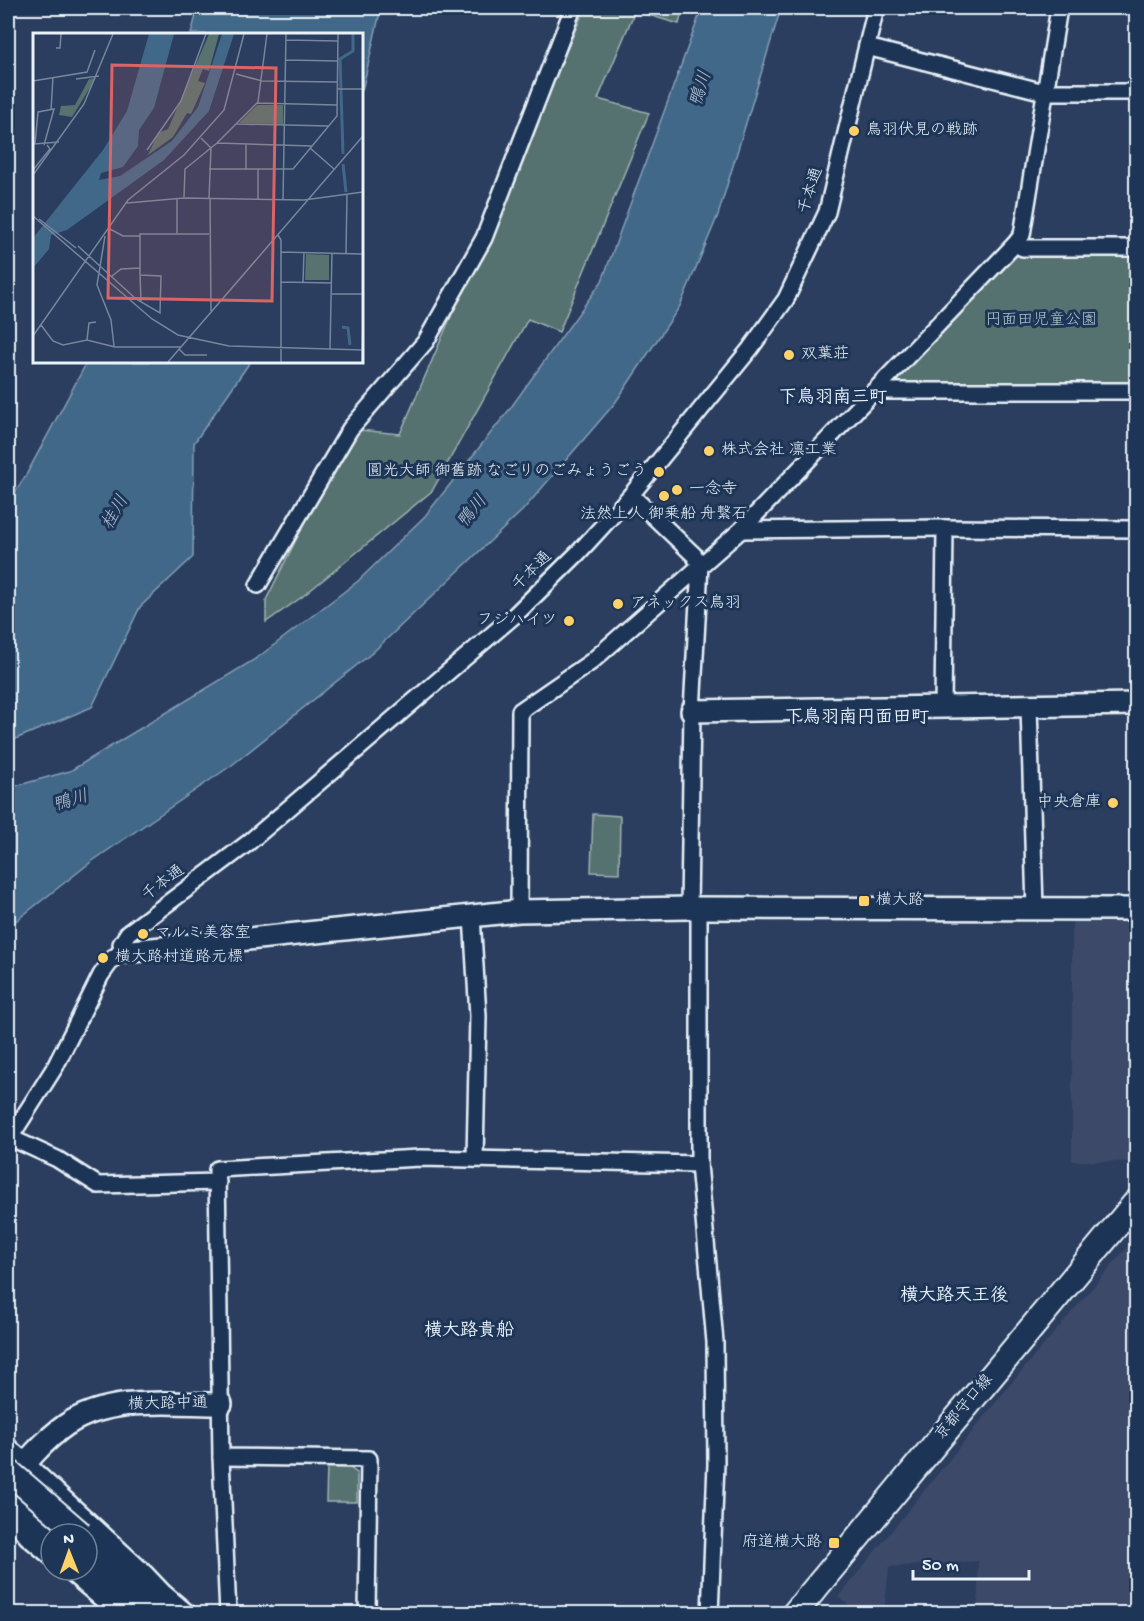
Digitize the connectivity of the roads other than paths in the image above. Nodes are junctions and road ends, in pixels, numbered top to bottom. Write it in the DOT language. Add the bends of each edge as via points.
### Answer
graph roads {
  1 [pos="573,8"];
  2 [pos="876,8"];
  3 [pos="1059,8"];
  4 [pos="867,47"];
  5 [pos="1044,92"];
  6 [pos="1137,92"];
  7 [pos="1015,244"];
  8 [pos="1137,248"];
  9 [pos="874,391"];
  10 [pos="1137,391"];
  11 [pos="631,495"];
  12 [pos="945,528"];
  13 [pos="1137,529"];
  14 [pos="741,530"];
  15 [pos="700,565"];
  16 [pos="258,585"];
  17 [pos="1137,704"];
  18 [pos="1029,706"];
  19 [pos="943,707"];
  20 [pos="693,711"];
  21 [pos="694,908"];
  22 [pos="1035,909"];
  23 [pos="1137,909"];
  24 [pos="519,911"];
  25 [pos="472,916"];
  26 [pos="123,952"];
  27 [pos="9,1139"];
  28 [pos="475,1160"];
  29 [pos="699,1164"];
  30 [pos="218,1182"];
  31 [pos="1137,1202"];
  32 [pos="221,1404"];
  33 [pos="8,1446"];
  34 [pos="221,1457"];
  35 [pos="16,1467"];
  36 [pos="8,1485"];
  37 [pos="8,1495"];
  38 [pos="8,1514"];
  39 [pos="69,1522"];
  40 [pos="39,1523"];
  41 [pos="39,1547"];
  42 [pos="99,1555"];
  43 [pos="99,1571"];
  44 [pos="115,1577"];
  45 [pos="81,1582"];
  46 [pos="119,1614"];
  47 [pos="142,1614"];
  48 [pos="172,1614"];
  49 [pos="189,1614"];
  50 [pos="228,1614"];
  51 [pos="367,1614"];
  52 [pos="710,1614"];
  53 [pos="794,1614"];
  1 -- 16 [label="street" via="484,238 426,341 350,429"];
  2 -- 4 [label="street, 千本通"];
  3 -- 5 [label="street"];
  4 -- 5 [label="street"];
  4 -- 11 [label="street, 千本通" via="827,212 786,300"];
  5 -- 6 [label="street"];
  5 -- 7 [label="street" via="1022,235"];
  7 -- 8 [label="street" via="1023,248"];
  7 -- 9 [label="street"];
  9 -- 10 [label="street"];
  9 -- 14 [label="street"];
  11 -- 15 [label="street"];
  11 -- 26 [label="street, 千本通" via="516,614 249,843 128,933 121,945"];
  12 -- 13 [label="street"];
  12 -- 14 [label="street"];
  12 -- 19 [label="street"];
  14 -- 15 [label="street"];
  15 -- 20 [label="street"];
  15 -- 24 [label="street" via="591,662 520,711"];
  17 -- 18 [label="street"];
  18 -- 19 [label="street"];
  18 -- 22 [label="street"];
  19 -- 20 [label="street"];
  20 -- 21 [label="street"];
  21 -- 22 [label="street"];
  21 -- 24 [label="street"];
  21 -- 29 [label="street"];
  22 -- 23 [label="street"];
  24 -- 25 [label="street"];
  25 -- 26 [label="street"];
  25 -- 28 [label="street" via="478,1016"];
  26 -- 27 [label="street, 千本通" via="114,957 101,975 55,1067"];
  27 -- 30 [label="street" via="57,1159 98,1185"];
  28 -- 29 [label="street"];
  28 -- 30 [label="street" via="420,1158 218,1168"];
  29 -- 52 [label="street" via="715,1342 716,1464"];
  30 -- 32 [label="street"];
  31 -- 53 [label="main road, 京都守口線"];
  32 -- 34 [label="street"];
  32 -- 35 [label="street, 横大路中通" via="136,1404 91,1413 67,1424"];
  33 -- 35 [label="street"];
  34 -- 50 [label="street"];
  34 -- 51 [label="street" via="369,1459"];
  35 -- 36 [label="street, 横大路中通"];
  35 -- 39 [label="main road, bridge"];
  35 -- 49 [label="street"];
  37 -- 40 [label="main road"];
  38 -- 41 [label="street"];
  42 -- 44 [label="main road"];
  43 -- 44 [label="main road"];
  44 -- 47 [label="main road"];
  44 -- 48 [label="main road"];
  45 -- 46 [label="street"];
}
